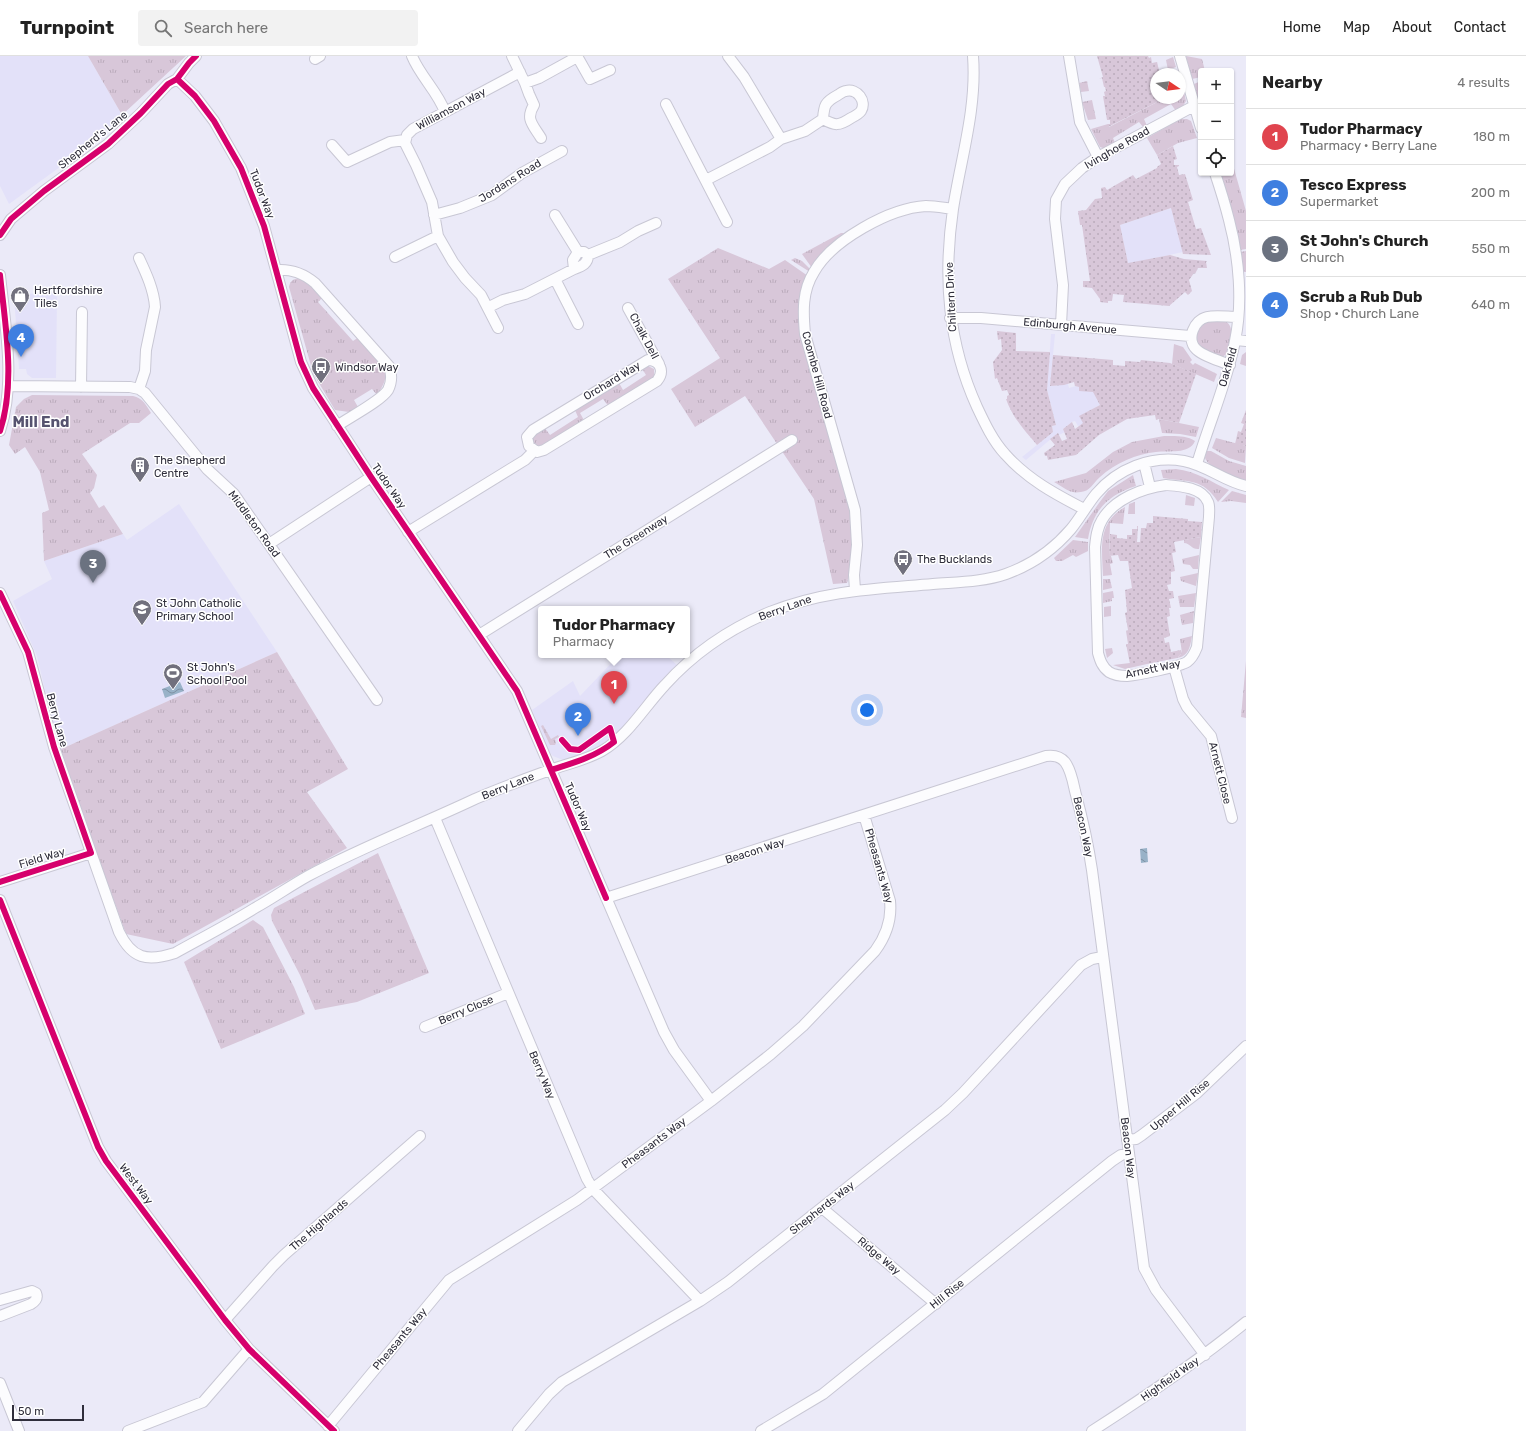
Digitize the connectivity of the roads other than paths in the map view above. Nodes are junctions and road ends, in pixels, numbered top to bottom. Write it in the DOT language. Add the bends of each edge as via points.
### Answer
graph roads {
  1 [pos="196,56"];
  2 [pos="412,56"];
  3 [pos="512,56"];
  4 [pos="728,56"];
  5 [pos="973,56"];
  6 [pos="1069,56"];
  7 [pos="1180,56"];
  8 [pos="577,57"];
  9 [pos="610,70"];
  10 [pos="520,72"];
  11 [pos="177,79"];
  12 [pos="525,83"];
  13 [pos="666,104"];
  14 [pos="1194,106"];
  15 [pos="445,112"];
  16 [pos="823,119"];
  17 [pos="1198,119"];
  18 [pos="541,138"];
  19 [pos="781,139"];
  20 [pos="405,140"];
  21 [pos="332,145"];
  22 [pos="562,151"];
  23 [pos="1098,157"];
  24 [pos="1216,176"];
  25 [pos="706,180"];
  26 [pos="953,209"];
  27 [pos="555,215"];
  28 [pos="434,216"];
  29 [pos="727,222"];
  30 [pos="656,223"];
  31 [pos="0,235"];
  32 [pos="438,236"];
  33 [pos="578,252"];
  34 [pos="588,255"];
  35 [pos="396,257"];
  36 [pos="139,258"];
  37 [pos="574,269"];
  38 [pos="277,270"];
  39 [pos="0,275"];
  40 [pos="555,279"];
  41 [pos="489,307"];
  42 [pos="628,308"];
  43 [pos="82,312"];
  44 [pos="1238,317"];
  45 [pos="950,318"];
  46 [pos="578,324"];
  47 [pos="1061,325"];
  48 [pos="498,328"];
  49 [pos="1190,336"];
  50 [pos="1236,340"];
  51 [pos="1246,341"];
  52 [pos="659,365"];
  53 [pos="1230,365"];
  54 [pos="8,386"];
  55 [pos="80,387"];
  56 [pos="139,389"];
  57 [pos="337,426"];
  58 [pos="0,431"];
  59 [pos="792,440"];
  60 [pos="534,451"];
  61 [pos="1144,463"];
  62 [pos="1197,464"];
  63 [pos="371,477"];
  64 [pos="1246,486"];
  65 [pos="1150,487"];
  66 [pos="1084,509"];
  67 [pos="408,532"];
  68 [pos="270,544"];
  69 [pos="854,590"];
  70 [pos="0,593"];
  71 [pos="479,635"];
  72 [pos="1174,667"];
  73 [pos="377,700"];
  74 [pos="551,770"];
  75 [pos="864,816"];
  76 [pos="434,818"];
  77 [pos="1232,818"];
  78 [pos="91,853"];
  79 [pos="0,882"];
  80 [pos="606,898"];
  81 [pos="0,900"];
  82 [pos="1102,957"];
  83 [pos="508,993"];
  84 [pos="425,1028"];
  85 [pos="1246,1046"];
  86 [pos="711,1101"];
  87 [pos="420,1136"];
  88 [pos="1127,1140"];
  89 [pos="1129,1153"];
  90 [pos="593,1189"];
  91 [pos="822,1208"];
  92 [pos="0,1300"];
  93 [pos="700,1300"];
  94 [pos="936,1304"];
  95 [pos="0,1316"];
  96 [pos="225,1320"];
  97 [pos="1246,1322"];
  98 [pos="249,1349"];
  99 [pos="1205,1355"];
  100 [pos="0,1383"];
  101 [pos="331,1429"];
  102 [pos="19,1431"];
  103 [pos="128,1431"];
  104 [pos="518,1431"];
  105 [pos="760,1431"];
  106 [pos="1092,1431"];
  1 -- 11 [label="street, Shepherd's Lane"];
  2 -- 15 [label="street"];
  3 -- 10 [label="street"];
  4 -- 19 [label="street" via="744,77"];
  5 -- 26 [label="street, Chiltern Drive" via="972,104"];
  6 -- 23 [label="street" via="1080,122"];
  7 -- 14 [label="street"];
  8 -- 9 [label="street" via="590,80"];
  8 -- 12 [label="street"];
  10 -- 12 [label="street"];
  10 -- 15 [label="street, Williamson Way"];
  11 -- 31 [label="street, Shepherd's Lane" via="168,84 108,144 11,219"];
  11 -- 38 [label="street, Tudor Way" via="195,96 214,121 241,168 264,226"];
  12 -- 18 [label="street" via="534,105 529,117"];
  13 -- 25 [label="street"];
  14 -- 17 [label="street"];
  14 -- 23 [label="street, Ivinghoe Road"];
  15 -- 20 [label="street, Williamson Way" via="414,129"];
  16 -- 19 [label="street" via="797,134"];
  19 -- 25 [label="street"];
  20 -- 21 [label="street" via="390,142 347,162"];
  20 -- 28 [label="street" via="432,202"];
  22 -- 28 [label="street, Jordans Road" via="522,173 492,195"];
  23 -- 47 [label="street, Ivinghoe Road" via="1065,184 1056,200 1055,219 1063,285"];
  24 -- 44 [label="street, Oakfield" via="1229,220 1235,253"];
  25 -- 29 [label="street"];
  26 -- 45 [label="street, Chiltern Drive" via="949,258"];
  26 -- 69 [label="street, Coombe Hill Road" via="926,206 908,209 860,230 840,243 819,264 811,276 805,297 805,334 855,510 857,545"];
  27 -- 33 [label="street"];
  28 -- 32 [label="street"];
  30 -- 34 [label="street"];
  32 -- 35 [label="street"];
  32 -- 41 [label="street" via="453,262"];
  33 -- 34 [label="street"];
  33 -- 37 [label="street" via="573,260"];
  34 -- 37 [label="street" via="588,261"];
  36 -- 56 [label="street" via="154,300 145,371"];
  37 -- 40 [label="street"];
  38 -- 57 [label="street, Tudor Way" via="301,362 312,388"];
  38 -- 57 [label="street" via="294,271 316,283 391,371 391,380 386,392"];
  39 -- 54 [label="street" via="7,340"];
  40 -- 41 [label="street" via="525,294"];
  40 -- 46 [label="street"];
  41 -- 48 [label="street"];
  42 -- 52 [label="street, Chalk Dell"];
  43 -- 55 [label="street"];
  44 -- 49 [label="street" via="1208,316 1192,330"];
  44 -- 50 [label="street, Oakfield"];
  45 -- 47 [label="street, Edinburgh Avenue"];
  45 -- 66 [label="street, Chiltern Drive" via="961,368 993,438 1024,472 1046,488"];
  47 -- 49 [label="street, Edinburgh Avenue"];
  49 -- 53 [label="street" via="1196,350"];
  50 -- 51 [label="street"];
  50 -- 53 [label="street, Oakfield"];
  52 -- 60 [label="street" via="661,374 657,381 544,450"];
  52 -- 60 [label="street, Orchard Way" via="651,360 645,361 533,430 528,434 527,440"];
  53 -- 62 [label="street, Oakfield"];
  54 -- 55 [label="street"];
  54 -- 58 [label="street"];
  55 -- 56 [label="street"];
  56 -- 68 [label="street, Middleton Road" via="152,400 207,469 234,494"];
  57 -- 63 [label="street, Tudor Way"];
  59 -- 71 [label="street, The Greenway"];
  60 -- 67 [label="street" via="525,460"];
  61 -- 62 [label="street, Berry Lane" via="1167,459"];
  61 -- 65 [label="street"];
  61 -- 66 [label="street, Berry Lane" via="1126,469 1108,481"];
  62 -- 64 [label="street, Berry Lane" via="1236,484"];
  63 -- 67 [label="street, Tudor Way"];
  63 -- 68 [label="street"];
  65 -- 72 [label="street, Arnett Way" via="1181,486 1200,492 1209,503 1198,647 1187,662"];
  65 -- 72 [label="street, Arnett Way" via="1122,500 1107,511 1097,532 1095,547 1098,653 1104,668 1118,676"];
  66 -- 69 [label="street, Berry Lane" via="1072,528 1056,544 1037,559 1004,575 971,581"];
  67 -- 71 [label="street, Tudor Way"];
  68 -- 73 [label="street, Middleton Road"];
  69 -- 74 [label="street, Berry Lane" via="808,598 751,620 730,632 707,647 679,671 624,732 604,750"];
  70 -- 78 [label="street, Berry Lane" via="28,652 54,747"];
  71 -- 74 [label="street, Tudor Way" via="517,691"];
  72 -- 77 [label="street, Arnett Close" via="1187,707 1211,736"];
  74 -- 76 [label="street, Berry Lane" via="496,790"];
  74 -- 80 [label="street, Tudor Way"];
  75 -- 80 [label="street, Beacon Way"];
  75 -- 82 [label="street, Beacon Way" via="1046,756 1060,757 1069,769 1085,828"];
  75 -- 86 [label="street, Pheasants Way" via="890,901 888,926 881,943 803,1026"];
  76 -- 78 [label="street, Berry Lane" via="323,868 195,942 161,958 138,955 123,940"];
  76 -- 83 [label="street, Berry Way"];
  78 -- 79 [label="street, Field Way"];
  80 -- 86 [label="street, Tudor Way" via="664,1032"];
  81 -- 96 [label="street, West Way" via="98,1147"];
  82 -- 88 [label="street, Beacon Way"];
  82 -- 91 [label="street, Shepherds Way" via="1081,965 945,1110"];
  83 -- 84 [label="street, Berry Close"];
  83 -- 90 [label="street, Berry Way" via="578,1162"];
  85 -- 88 [label="street, Upper Hill Rise" via="1197,1093 1150,1130 1138,1138"];
  86 -- 90 [label="street, Pheasants Way"];
  87 -- 96 [label="street, The Highlands" via="284,1255"];
  88 -- 89 [label="street, Beacon Way"];
  89 -- 94 [label="street, Hill Rise" via="1121,1154 1112,1161"];
  89 -- 99 [label="street, Beacon Way" via="1144,1268 1156,1290"];
  90 -- 93 [label="street, Berry Way"];
  90 -- 101 [label="street, Pheasants Way" via="449,1280"];
  91 -- 93 [label="street, Shepherds Way" via="728,1282"];
  91 -- 94 [label="street, Ridge Way"];
  92 -- 95 [label="street" via="32,1291 37,1297 32,1304"];
  93 -- 104 [label="street, Shepherds Way" via="567,1378 549,1394"];
  94 -- 105 [label="street, Hill Rise" via="823,1394"];
  96 -- 98 [label="street, West Way"];
  97 -- 99 [label="street, Highfield Way"];
  98 -- 101 [label="street, West Way"];
  98 -- 103 [label="street" via="203,1402"];
  99 -- 106 [label="street, Highfield Way"];
  100 -- 102 [label="street"];
}
